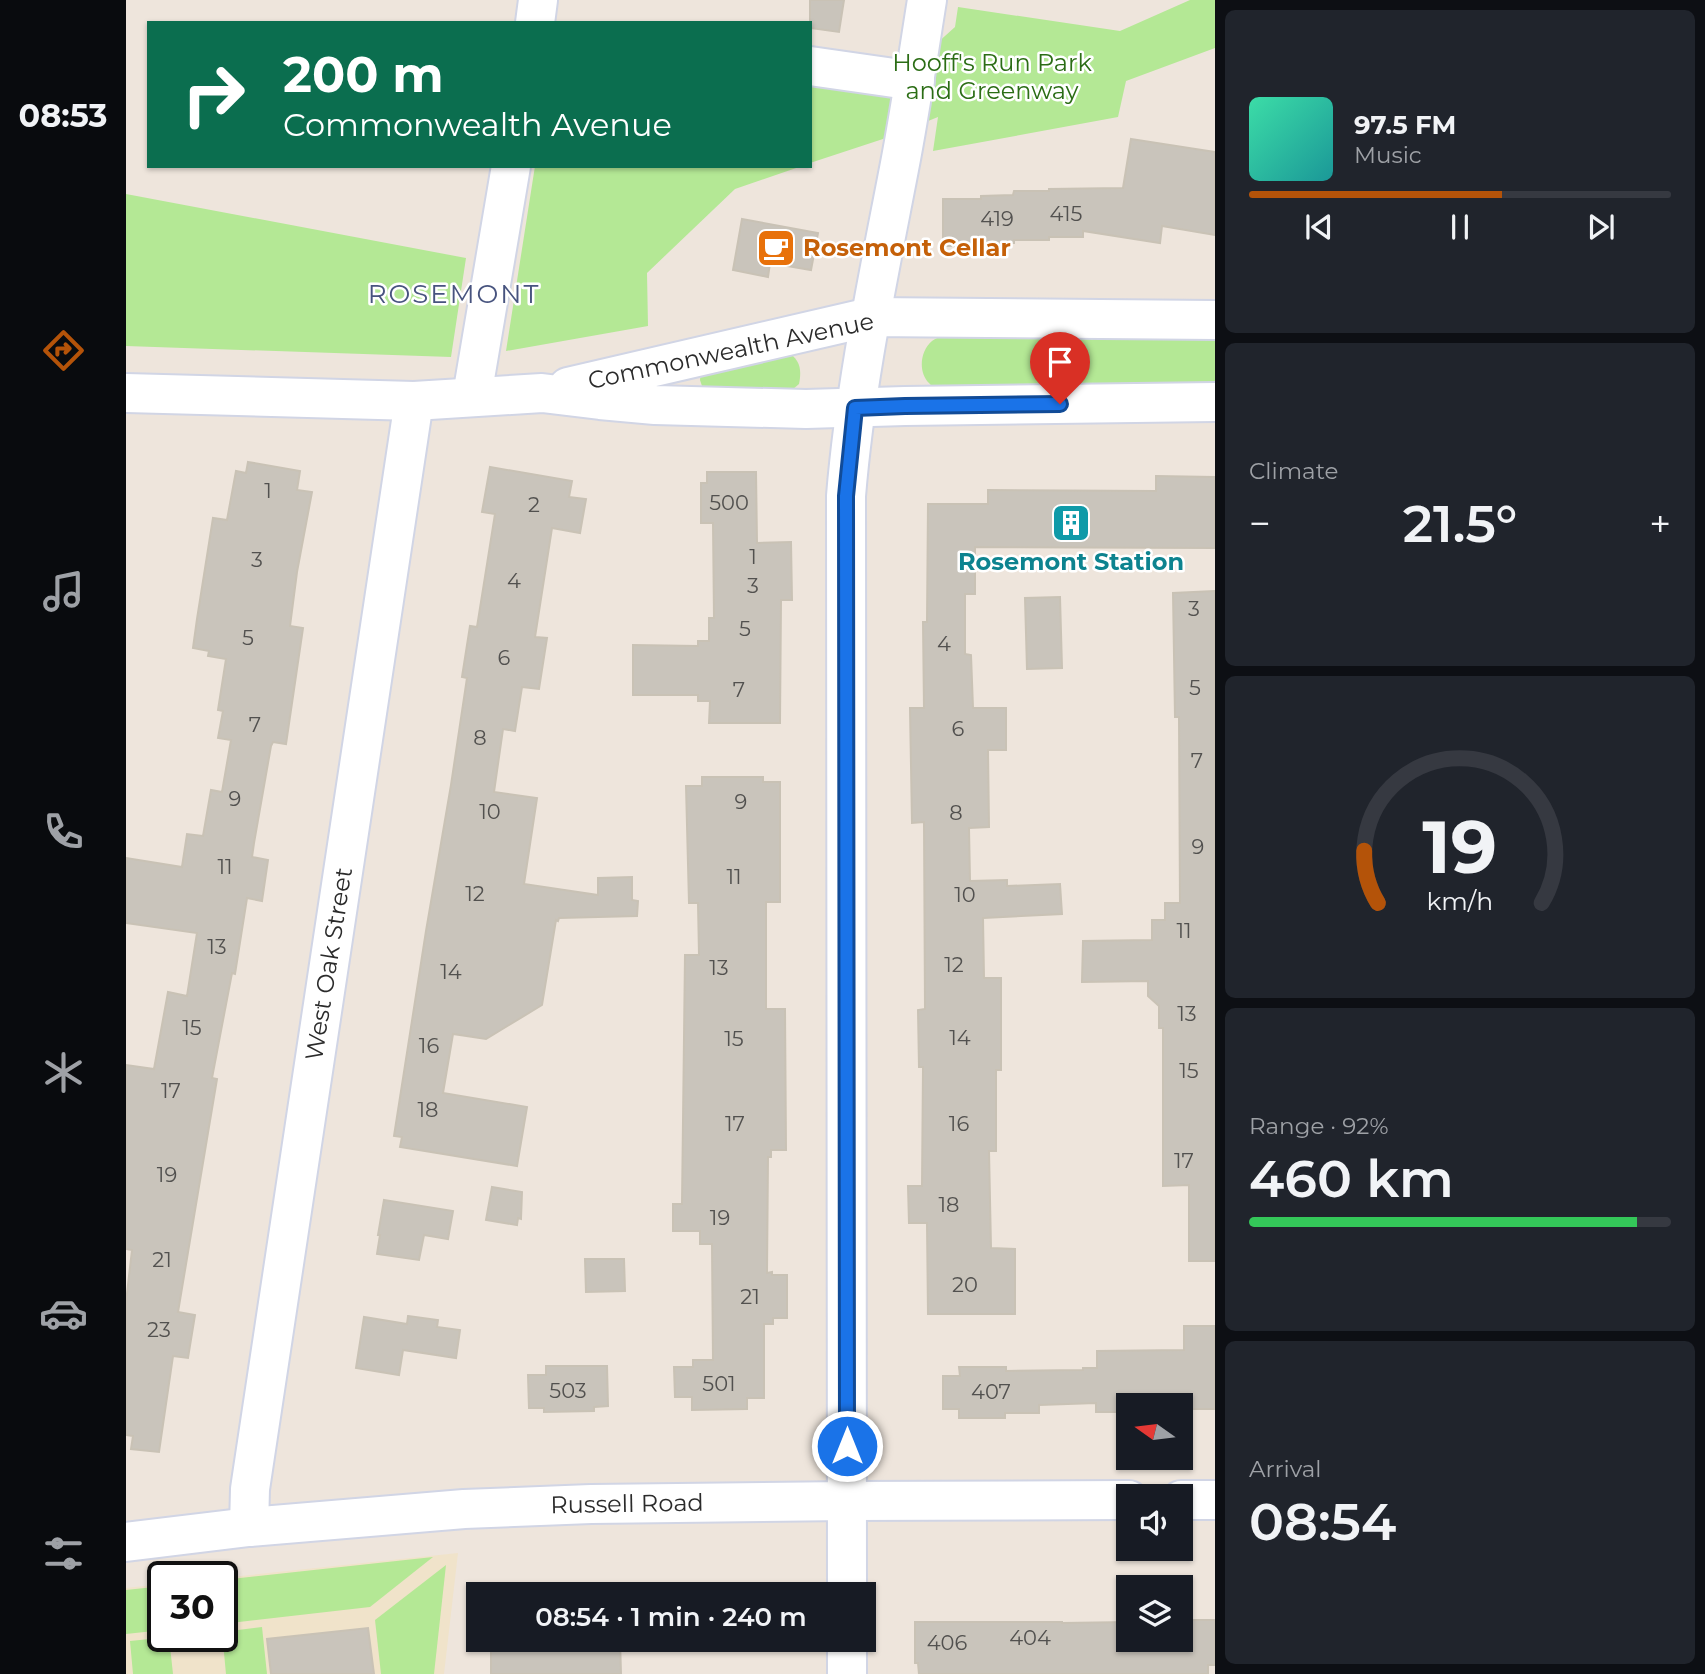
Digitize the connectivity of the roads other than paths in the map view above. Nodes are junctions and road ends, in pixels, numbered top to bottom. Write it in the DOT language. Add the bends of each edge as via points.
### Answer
graph roads {
  1 [pos="538,0"];
  2 [pos="927,0"];
  3 [pos="535,21"];
  4 [pos="812,66"];
  5 [pos="915,81"];
  6 [pos="511,168"];
  7 [pos="870,317"];
  8 [pos="1215,320"];
  9 [pos="126,393"];
  10 [pos="542,393"];
  11 [pos="472,396"];
  12 [pos="414,401"];
  13 [pos="1215,402"];
  14 [pos="855,408"];
  15 [pos="1116,1500"];
  16 [pos="1193,1500"];
  17 [pos="1215,1500"];
  18 [pos="848,1501"];
  19 [pos="249,1527"];
  20 [pos="126,1542"];
  21 [pos="847,1582"];
  22 [pos="847,1652"];
  23 [pos="847,1674"];
  1 -- 3 [label="street"];
  2 -- 5 [label="street"];
  4 -- 5 [label="street"];
  5 -- 7 [label="street"];
  6 -- 11 [label="street"];
  7 -- 8 [label="street, Commonwealth Avenue"];
  7 -- 10 [label="street, Commonwealth Avenue"];
  7 -- 14 [label="street"];
  9 -- 12 [label="street, Commonwealth Avenue"];
  10 -- 11 [label="street, Commonwealth Avenue"];
  10 -- 14 [label="street, Commonwealth Avenue" via="655,405"];
  11 -- 12 [label="street, Commonwealth Avenue"];
  12 -- 19 [label="street, West Oak Street" via="250,1489"];
  13 -- 14 [label="street, Commonwealth Avenue"];
  14 -- 18 [label="street" via="846,496"];
  15 -- 18 [label="street, Russell Road"];
  16 -- 17 [label="street"];
  18 -- 19 [label="street, Russell Road" via="464,1509"];
  18 -- 21 [label="street"];
  19 -- 20 [label="street, Russell Road"];
  22 -- 23 [label="street"];
}
